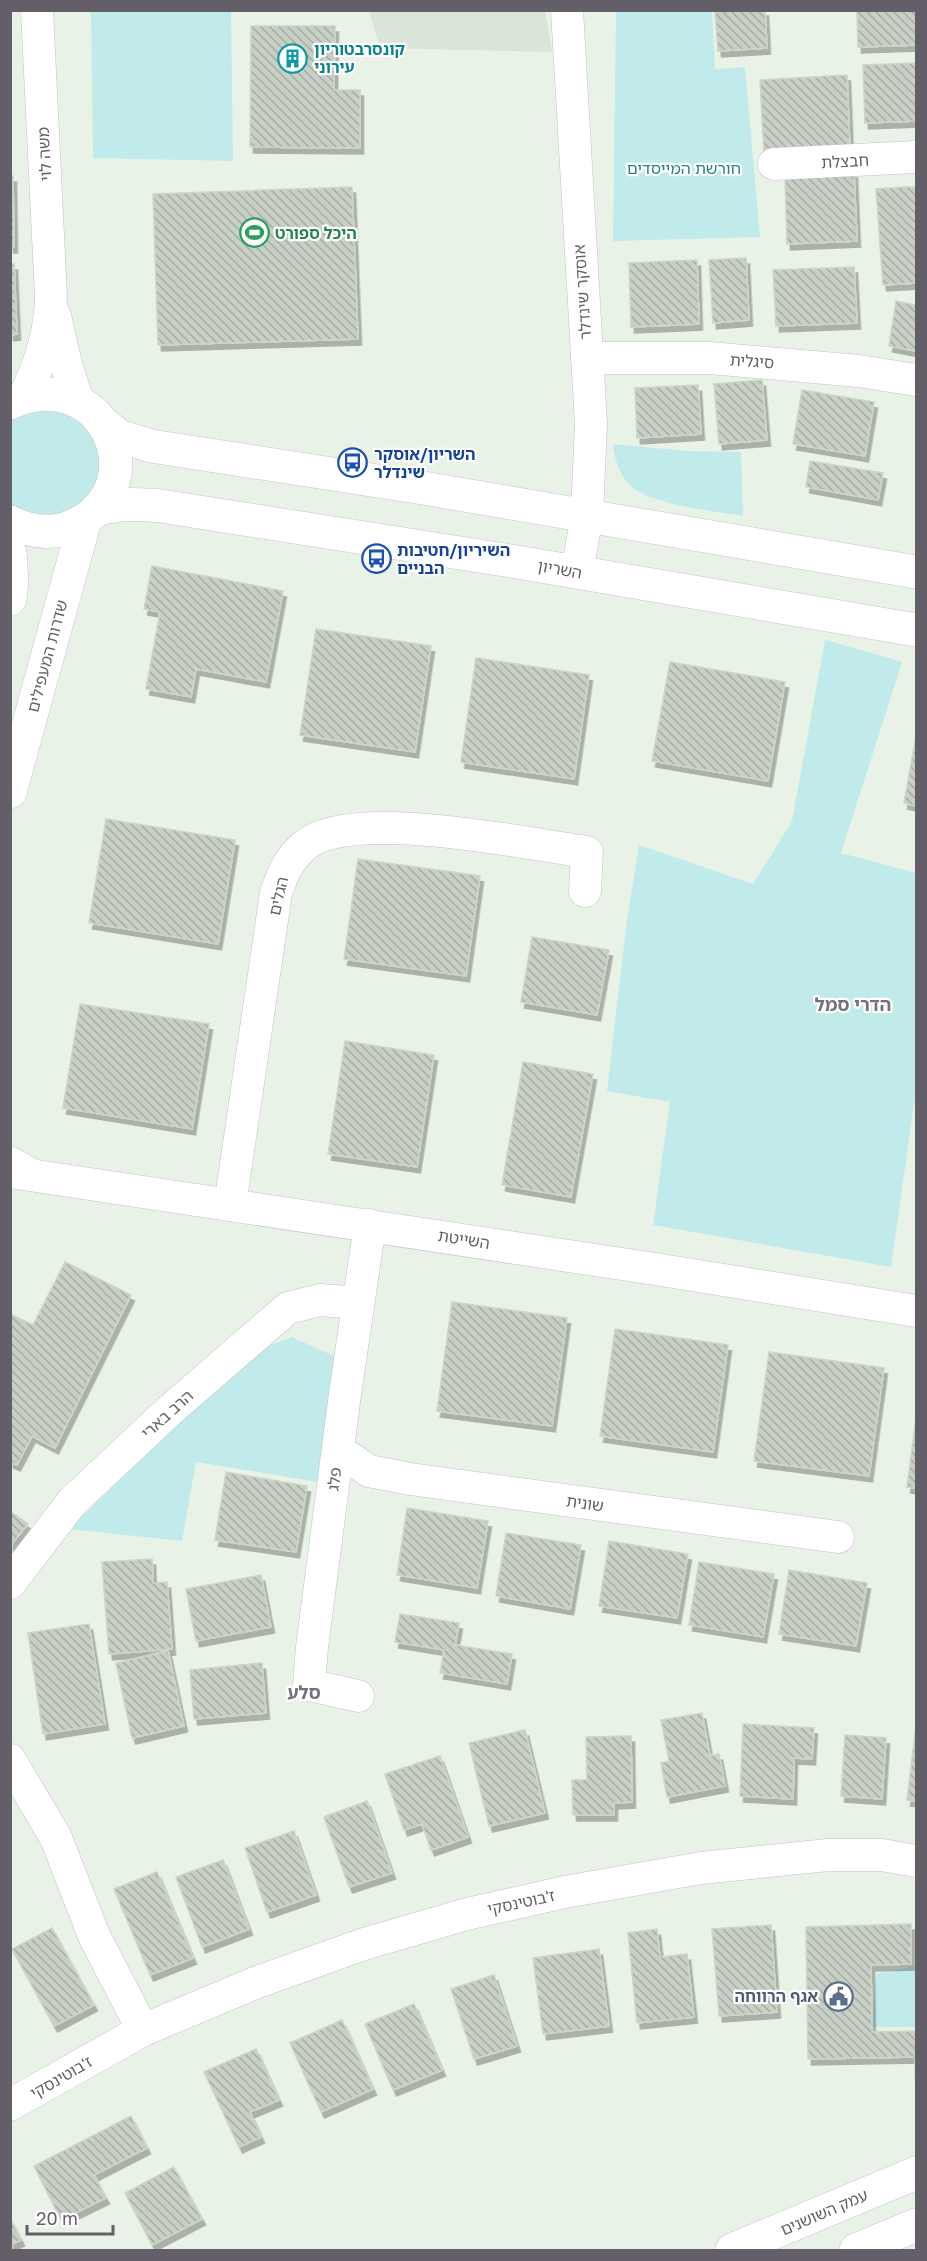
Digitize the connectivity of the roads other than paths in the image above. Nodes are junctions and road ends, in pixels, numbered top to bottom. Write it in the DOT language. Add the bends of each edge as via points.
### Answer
graph roads {
  1 [pos="37,10"];
  2 [pos="567,10"];
  3 [pos="916,157"];
  4 [pos="774,164"];
  5 [pos="51,297"];
  6 [pos="587,358"];
  7 [pos="916,380"];
  8 [pos="17,400"];
  9 [pos="78,401"];
  10 [pos="103,423"];
  11 [pos="90,515"];
  12 [pos="587,515"];
  13 [pos="10,522"];
  14 [pos="10,553"];
  15 [pos="577,572"];
  16 [pos="916,572"];
  17 [pos="10,599"];
  18 [pos="916,630"];
  19 [pos="10,792"];
  20 [pos="585,891"];
  21 [pos="15,1172"];
  22 [pos="230,1205"];
  23 [pos="370,1225"];
  24 [pos="358,1303"];
  25 [pos="916,1311"];
  26 [pos="338,1450"];
  27 [pos="838,1537"];
  28 [pos="10,1583"];
  29 [pos="358,1696"];
  30 [pos="10,1760"];
  31 [pos="916,1861"];
  32 [pos="143,2030"];
  33 [pos="10,2105"];
  34 [pos="916,2173"];
  35 [pos="916,2225"];
  36 [pos="732,2250"];
  37 [pos="856,2250"];
  1 -- 5 [label="street, משה לוי"];
  2 -- 6 [label="street, אוסקר שינדלר"];
  3 -- 4 [label="street, חבצלת"];
  5 -- 8 [label="street, משה לוי" via="50,322 39,366"];
  5 -- 9 [label="street, משה לוי"];
  6 -- 7 [label="street, סיגלית" via="741,360"];
  6 -- 12 [label="street, אוסקר שינדלר" via="591,424"];
  8 -- 9 [label="street" via="40,393"];
  9 -- 10 [label="street"];
  10 -- 11 [label="street, שדרות המעפילים" via="115,453 115,474 108,494"];
  10 -- 12 [label="street" via="119,436 151,446"];
  11 -- 13 [label="street, השריון" via="68,528 49,532"];
  11 -- 15 [label="street, השריון" via="115,505 161,506"];
  11 -- 19 [label="street, שדרות המעפילים"];
  12 -- 15 [label="street, אוסקר שינדלר"];
  12 -- 16 [label="street"];
  14 -- 17 [label="street"];
  15 -- 18 [label="street, השריון"];
  20 -- 22 [label="street, הגלים" via="587,852 412,828 329,833 305,845 285,867 276,892"];
  21 -- 22 [label="street, השייטת"];
  22 -- 23 [label="street, השייטת"];
  23 -- 24 [label="street, פלג"];
  23 -- 25 [label="street, השייטת"];
  24 -- 26 [label="street, פלג"];
  24 -- 28 [label="street, הרב בארי" via="320,1300 288,1308 72,1502"];
  26 -- 27 [label="street, שונית" via="369,1471 410,1479"];
  26 -- 29 [label="street, פלג" via="309,1685"];
  30 -- 32 [label="street" via="56,1838 95,1938"];
  31 -- 32 [label="street, ז'בוטינסקי" via="882,1855 828,1855 701,1868 543,1897 364,1944 255,1983"];
  32 -- 33 [label="street, ז'בוטינסקי"];
  34 -- 36 [label="street, עמק השושנים"];
  35 -- 37 [label="street"];
}
